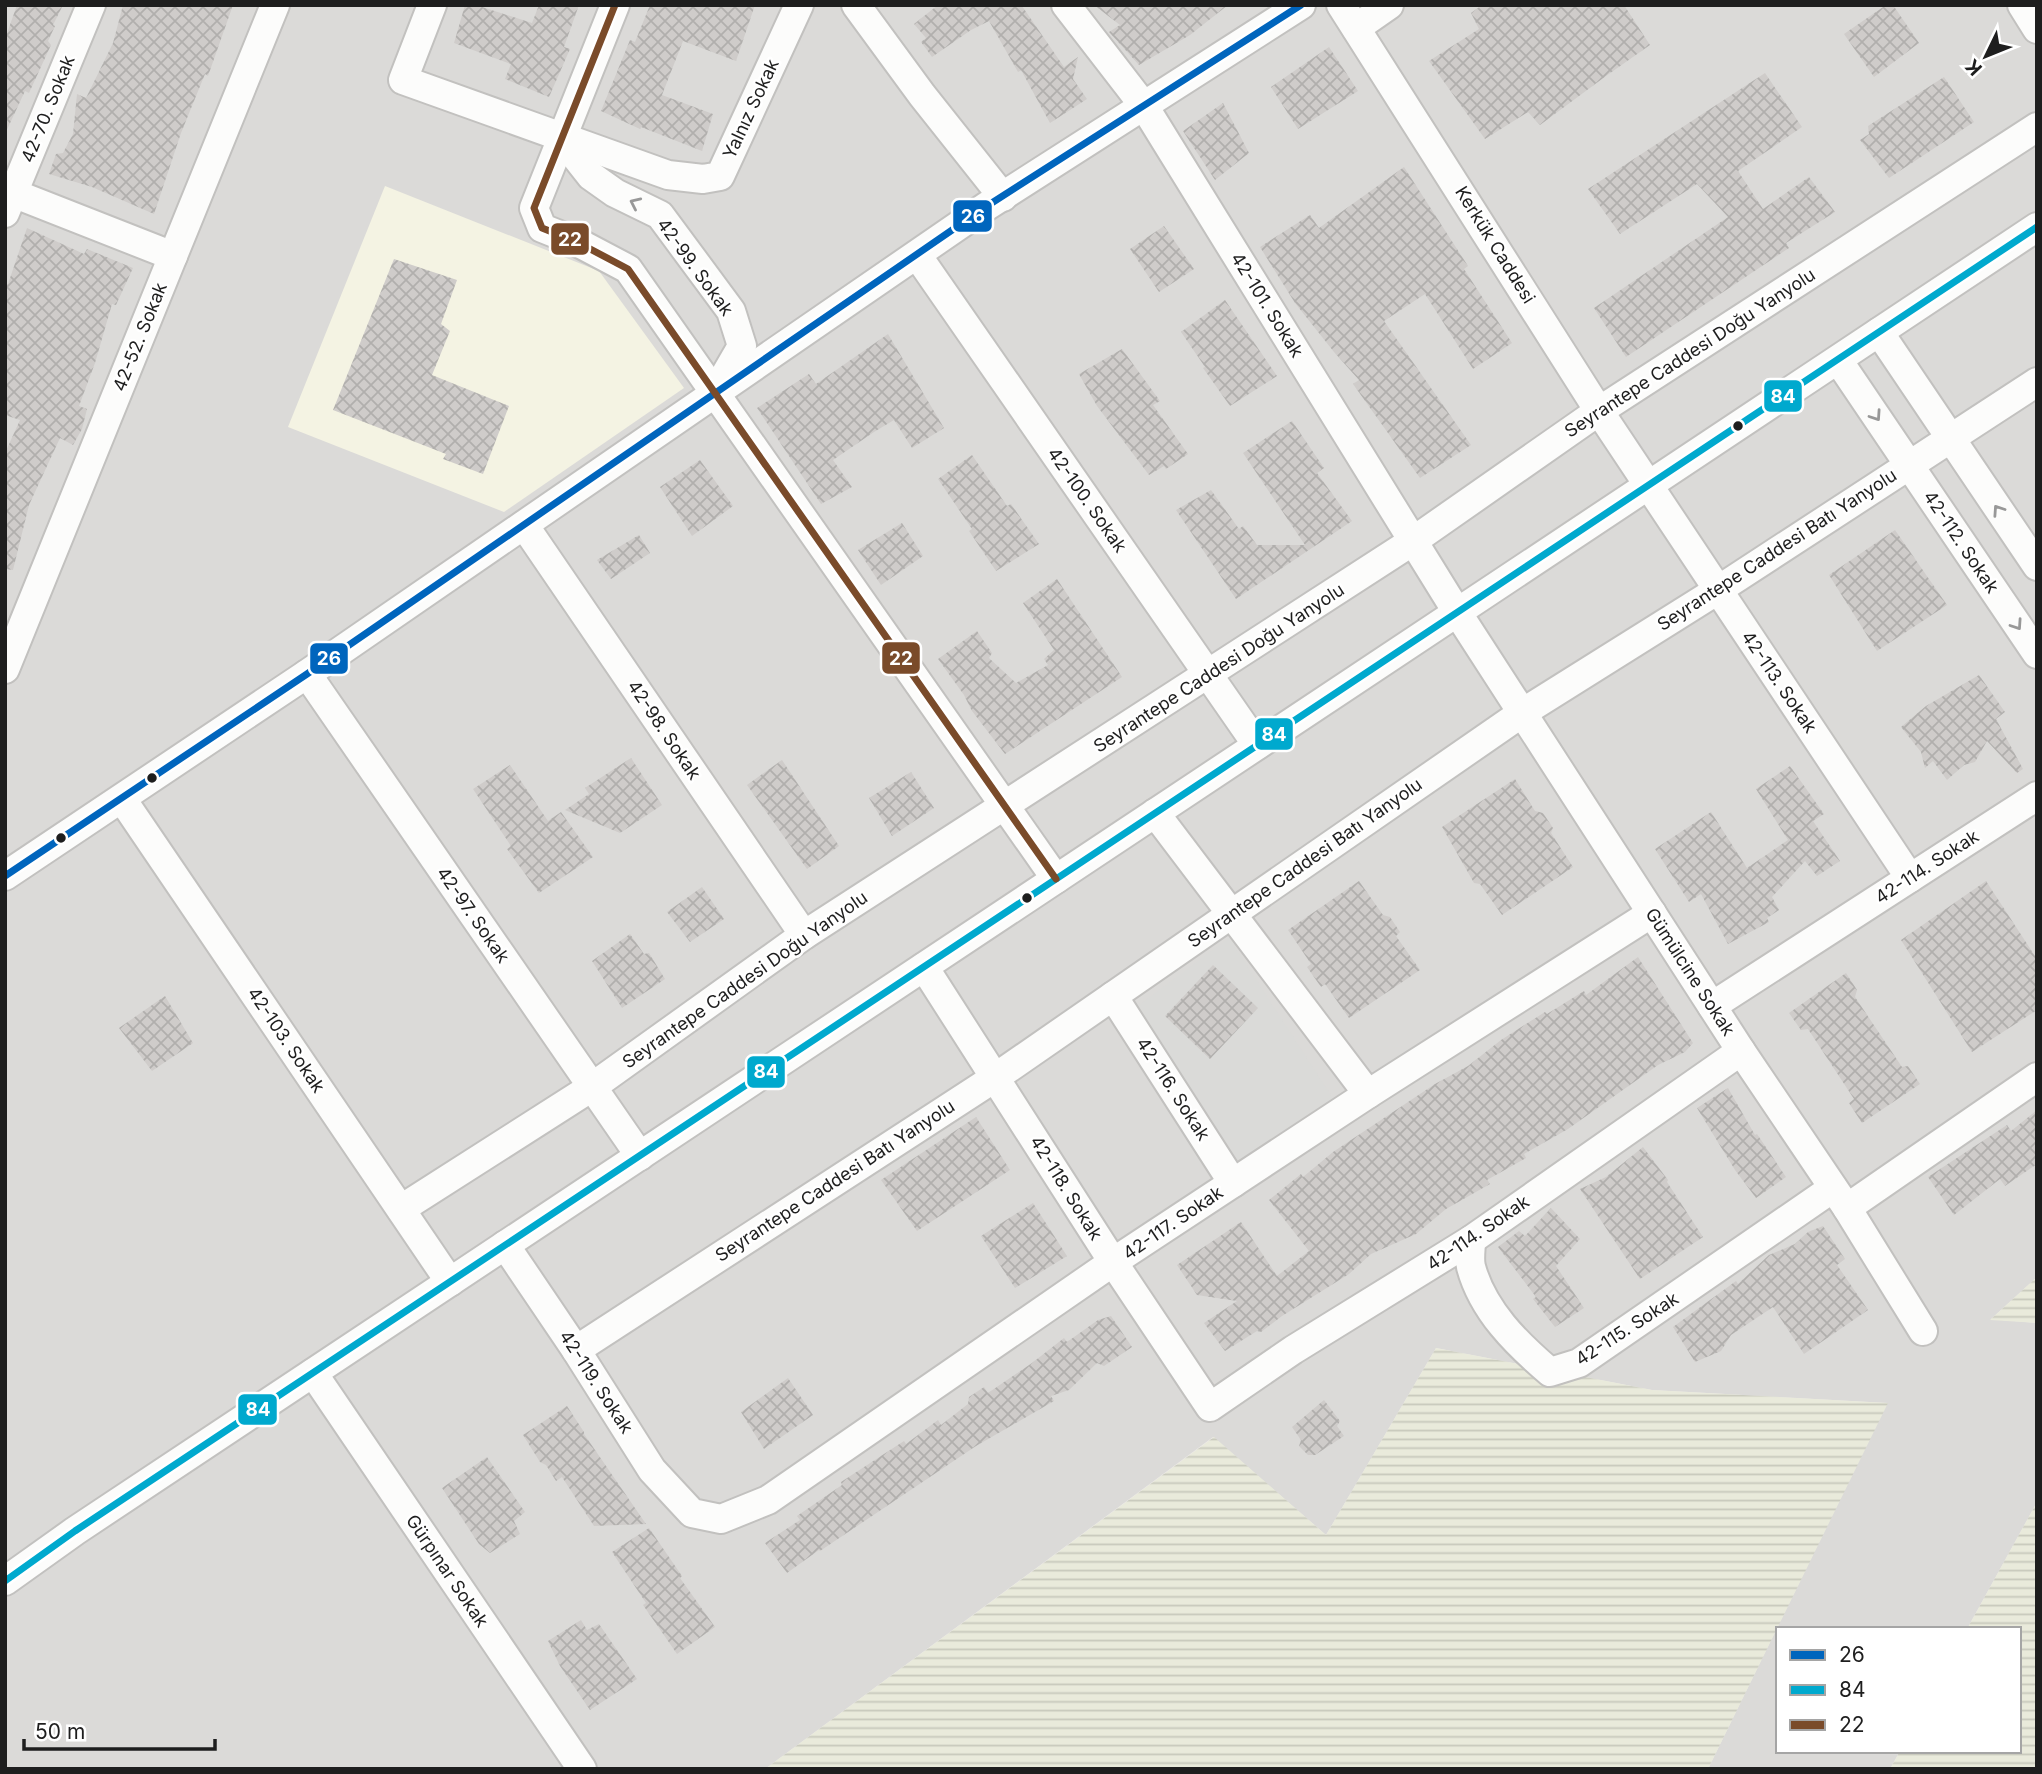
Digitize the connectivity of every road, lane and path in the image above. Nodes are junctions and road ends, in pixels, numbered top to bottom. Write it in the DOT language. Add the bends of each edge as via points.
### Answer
graph roads {
  1 [pos="91,5"];
  2 [pos="275,5"];
  3 [pos="432,5"];
  4 [pos="615,5"];
  5 [pos="799,5"];
  6 [pos="856,5"];
  7 [pos="1066,5"];
  8 [pos="1301,5"];
  9 [pos="1389,5"];
  10 [pos="2022,5"];
  11 [pos="1348,17"];
  12 [pos="2037,29"];
  13 [pos="1144,106"];
  14 [pos="2037,127"];
  15 [pos="561,138"];
  16 [pos="1003,197"];
  17 [pos="8,199"];
  18 [pos="2037,227"];
  19 [pos="917,255"];
  20 [pos="173,256"];
  21 [pos="1879,332"];
  22 [pos="1838,360"];
  23 [pos="2037,382"];
  24 [pos="715,394"];
  25 [pos="1600,411"];
  26 [pos="1950,439"];
  27 [pos="1909,465"];
  28 [pos="1650,485"];
  29 [pos="524,525"];
  30 [pos="1413,541"];
  31 [pos="2037,566"];
  32 [pos="1718,590"];
  33 [pos="1457,612"];
  34 [pos="2037,654"];
  35 [pos="5,669"];
  36 [pos="307,674"];
  37 [pos="1209,675"];
  38 [pos="1522,713"];
  39 [pos="1257,745"];
  40 [pos="2037,796"];
  41 [pos="122,799"];
  42 [pos="1004,806"];
  43 [pos="1155,813"];
  44 [pos="5,876"];
  45 [pos="1910,878"];
  46 [pos="1056,879"];
  47 [pos="1652,913"];
  48 [pos="1231,914"];
  49 [pos="804,935"];
  50 [pos="924,967"];
  51 [pos="1113,996"];
  52 [pos="1712,1006"];
  53 [pos="1741,1051"];
  54 [pos="996,1077"];
  55 [pos="2037,1077"];
  56 [pos="592,1087"];
  57 [pos="1368,1094"];
  58 [pos="640,1156"];
  59 [pos="1233,1183"];
  60 [pos="1840,1198"];
  61 [pos="401,1209"];
  62 [pos="1471,1240"];
  63 [pos="505,1245"];
  64 [pos="1112,1262"];
  65 [pos="450,1282"];
  66 [pos="1923,1331"];
  67 [pos="576,1350"];
  68 [pos="313,1373"];
  69 [pos="1210,1407"];
  70 [pos="692,1513"];
  71 [pos="5,1581"];
  72 [pos="582,1769"];
  1 -- 17 [label="street, 42-70. Sokak"];
  2 -- 20 [label="street, 42-52. Sokak"];
  3 -- 15 [label="street" via="403,80"];
  4 -- 15 [label="street"];
  5 -- 15 [label="street, Yalnız Sokak" via="720,176 668,175"];
  6 -- 16 [label="street"];
  7 -- 13 [label="street, 42-101. Sokak"];
  8 -- 13 [label="street"];
  9 -- 11 [label="street"];
  10 -- 12 [label="street"];
  11 -- 25 [label="street, Kerkük Caddesi"];
  13 -- 16 [label="street"];
  13 -- 30 [label="street, 42-101. Sokak"];
  14 -- 25 [label="street, Seyrantepe Caddesi Doğu Yanyolu"];
  24 -- 15 [label="street, 42-99. Sokak, one-way" via="742,346 731,312 660,215 592,176"];
  15 -- 24 [label="street" via="534,208 542,228 628,269"];
  16 -- 19 [label="street"];
  17 -- 20 [label="street"];
  18 -- 21 [label="street"];
  19 -- 24 [label="street"];
  19 -- 37 [label="street, 42-100. Sokak"];
  20 -- 35 [label="street, 42-52. Sokak"];
  21 -- 22 [label="street"];
  21 -- 26 [label="street"];
  22 -- 27 [label="street, 42-112. Sokak, one-way"];
  22 -- 28 [label="street"];
  23 -- 26 [label="street, Seyrantepe Caddesi Batı Yanyolu"];
  24 -- 29 [label="street"];
  24 -- 42 [label="street"];
  25 -- 28 [label="street, Kerkük Caddesi"];
  25 -- 30 [label="street, Seyrantepe Caddesi Doğu Yanyolu"];
  26 -- 27 [label="street, Seyrantepe Caddesi Batı Yanyolu"];
  31 -- 26 [label="street, one-way"];
  27 -- 32 [label="street, Seyrantepe Caddesi Batı Yanyolu"];
  27 -- 34 [label="street, 42-112. Sokak, one-way"];
  28 -- 32 [label="street, 42-113. Sokak"];
  28 -- 33 [label="street"];
  29 -- 36 [label="street"];
  29 -- 49 [label="street, 42-98. Sokak"];
  30 -- 33 [label="street, 42-101. Sokak"];
  30 -- 37 [label="street, Seyrantepe Caddesi Doğu Yanyolu"];
  32 -- 38 [label="street, Seyrantepe Caddesi Batı Yanyolu"];
  32 -- 45 [label="street, 42-113. Sokak"];
  33 -- 38 [label="street, Gümülcine Sokak"];
  33 -- 39 [label="street"];
  36 -- 41 [label="street"];
  36 -- 56 [label="street, 42-97. Sokak"];
  37 -- 39 [label="street, 42-100. Sokak"];
  37 -- 42 [label="street, Seyrantepe Caddesi Doğu Yanyolu"];
  38 -- 47 [label="street, Gümülcine Sokak"];
  38 -- 48 [label="street, Seyrantepe Caddesi Batı Yanyolu"];
  39 -- 43 [label="street"];
  40 -- 45 [label="street, 42-114. Sokak"];
  41 -- 44 [label="street"];
  41 -- 61 [label="street, 42-103. Sokak"];
  42 -- 46 [label="street"];
  42 -- 49 [label="street, Seyrantepe Caddesi Doğu Yanyolu"];
  43 -- 46 [label="street"];
  43 -- 48 [label="street"];
  45 -- 52 [label="street, 42-114. Sokak"];
  46 -- 50 [label="street"];
  47 -- 52 [label="street, Gümülcine Sokak"];
  47 -- 57 [label="street, 42-117. Sokak"];
  48 -- 51 [label="street, Seyrantepe Caddesi Batı Yanyolu"];
  48 -- 57 [label="street"];
  49 -- 56 [label="street, Seyrantepe Caddesi Doğu Yanyolu"];
  50 -- 54 [label="street, 42-118. Sokak"];
  50 -- 58 [label="street"];
  51 -- 54 [label="street, Seyrantepe Caddesi Batı Yanyolu"];
  51 -- 59 [label="street, 42-116. Sokak"];
  52 -- 53 [label="street, Gümülcine Sokak"];
  53 -- 60 [label="street, Gümülcine Sokak"];
  53 -- 62 [label="street, 42-114. Sokak"];
  54 -- 64 [label="street, 42-118. Sokak"];
  54 -- 67 [label="street, Seyrantepe Caddesi Batı Yanyolu"];
  55 -- 60 [label="street, 42-115. Sokak"];
  56 -- 58 [label="street, 42-97. Sokak"];
  56 -- 61 [label="street, Seyrantepe Caddesi Doğu Yanyolu"];
  57 -- 59 [label="street, 42-117. Sokak"];
  58 -- 63 [label="street"];
  59 -- 64 [label="street, 42-117. Sokak"];
  60 -- 62 [label="street, 42-115. Sokak" via="1579,1363 1550,1372 1504,1329 1485,1298 1470,1265"];
  60 -- 66 [label="street, Gümülcine Sokak"];
  61 -- 65 [label="street, 42-103. Sokak"];
  62 -- 69 [label="street, 42-114. Sokak"];
  63 -- 65 [label="street"];
  63 -- 67 [label="street, 42-119. Sokak"];
  64 -- 69 [label="street, 42-118. Sokak"];
  64 -- 70 [label="street, 42-117. Sokak" via="768,1500 721,1519"];
  65 -- 68 [label="street"];
  67 -- 70 [label="street, 42-119. Sokak" via="652,1470"];
  68 -- 71 [label="street"];
  68 -- 72 [label="street, Gürpınar Sokak"];
}
